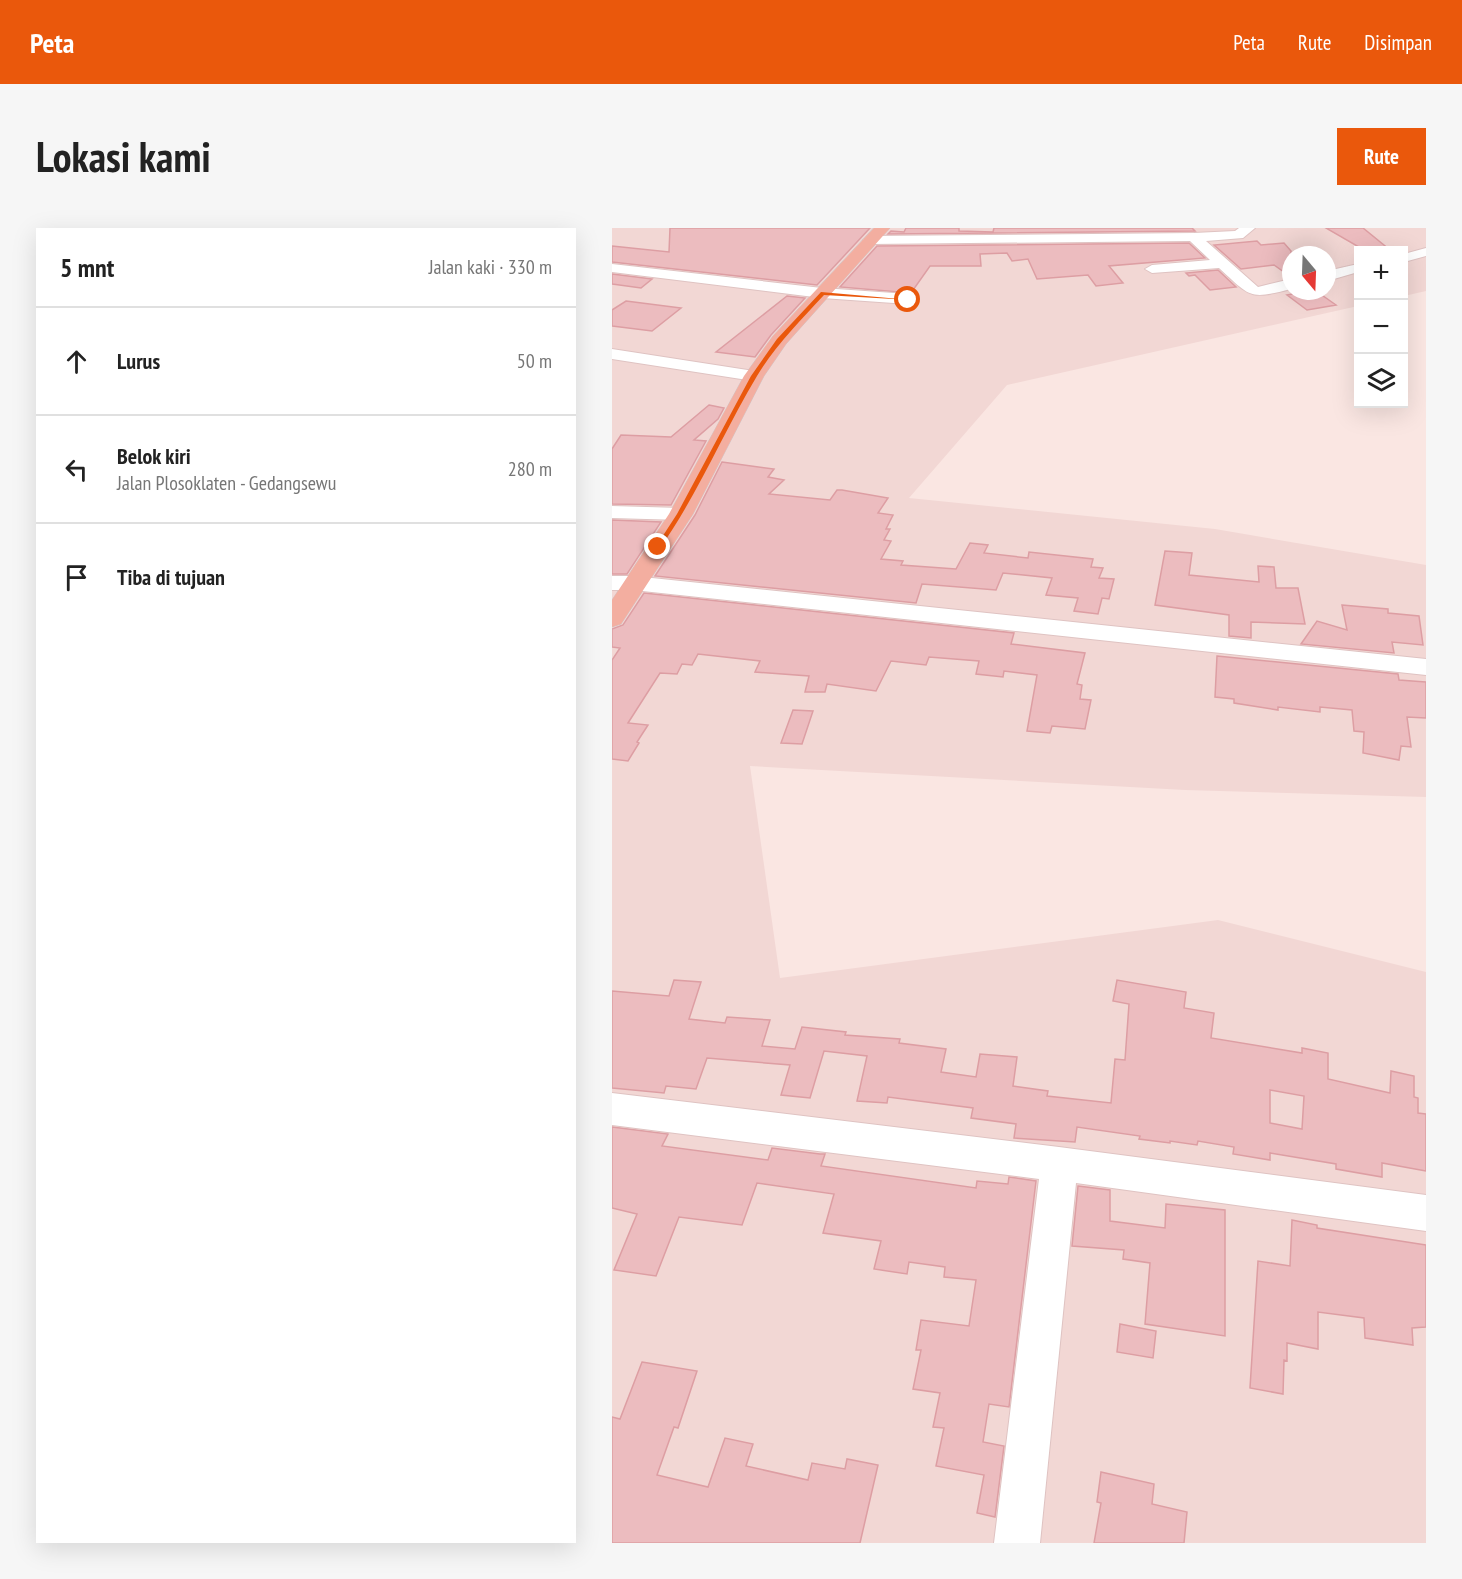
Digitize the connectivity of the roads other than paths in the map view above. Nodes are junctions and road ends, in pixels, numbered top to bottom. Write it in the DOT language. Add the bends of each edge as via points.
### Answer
graph roads {
  1 [pos="1248,228"];
  2 [pos="876,231"];
  3 [pos="1194,237"];
  4 [pos="1426,252"];
  5 [pos="1408,257"];
  6 [pos="1225,263"];
  7 [pos="612,268"];
  8 [pos="1152,269"];
  9 [pos="1354,269"];
  10 [pos="1336,274"];
  11 [pos="1282,286"];
  12 [pos="822,293"];
  13 [pos="908,300"];
  14 [pos="612,354"];
  15 [pos="754,376"];
  16 [pos="612,512"];
  17 [pos="681,514"];
  18 [pos="623,583"];
  19 [pos="612,619"];
  20 [pos="1426,667"];
  21 [pos="612,1109"];
  22 [pos="1059,1164"];
  23 [pos="1426,1213"];
  24 [pos="1017,1543"];
  1 -- 3 [label="street" via="1238,235"];
  2 -- 3 [label="street"];
  2 -- 12 [label="main road"];
  3 -- 6 [label="street"];
  4 -- 5 [label="street"];
  6 -- 8 [label="street"];
  6 -- 11 [label="street" via="1253,291"];
  7 -- 12 [label="street"];
  9 -- 10 [label="street"];
  12 -- 13 [label="street"];
  12 -- 15 [label="main road" via="779,340"];
  14 -- 15 [label="street"];
  15 -- 17 [label="main road"];
  16 -- 17 [label="street"];
  17 -- 18 [label="main road"];
  18 -- 19 [label="main road"];
  18 -- 20 [label="street"];
  21 -- 22 [label="street"];
  22 -- 23 [label="street"];
  22 -- 24 [label="street"];
}
